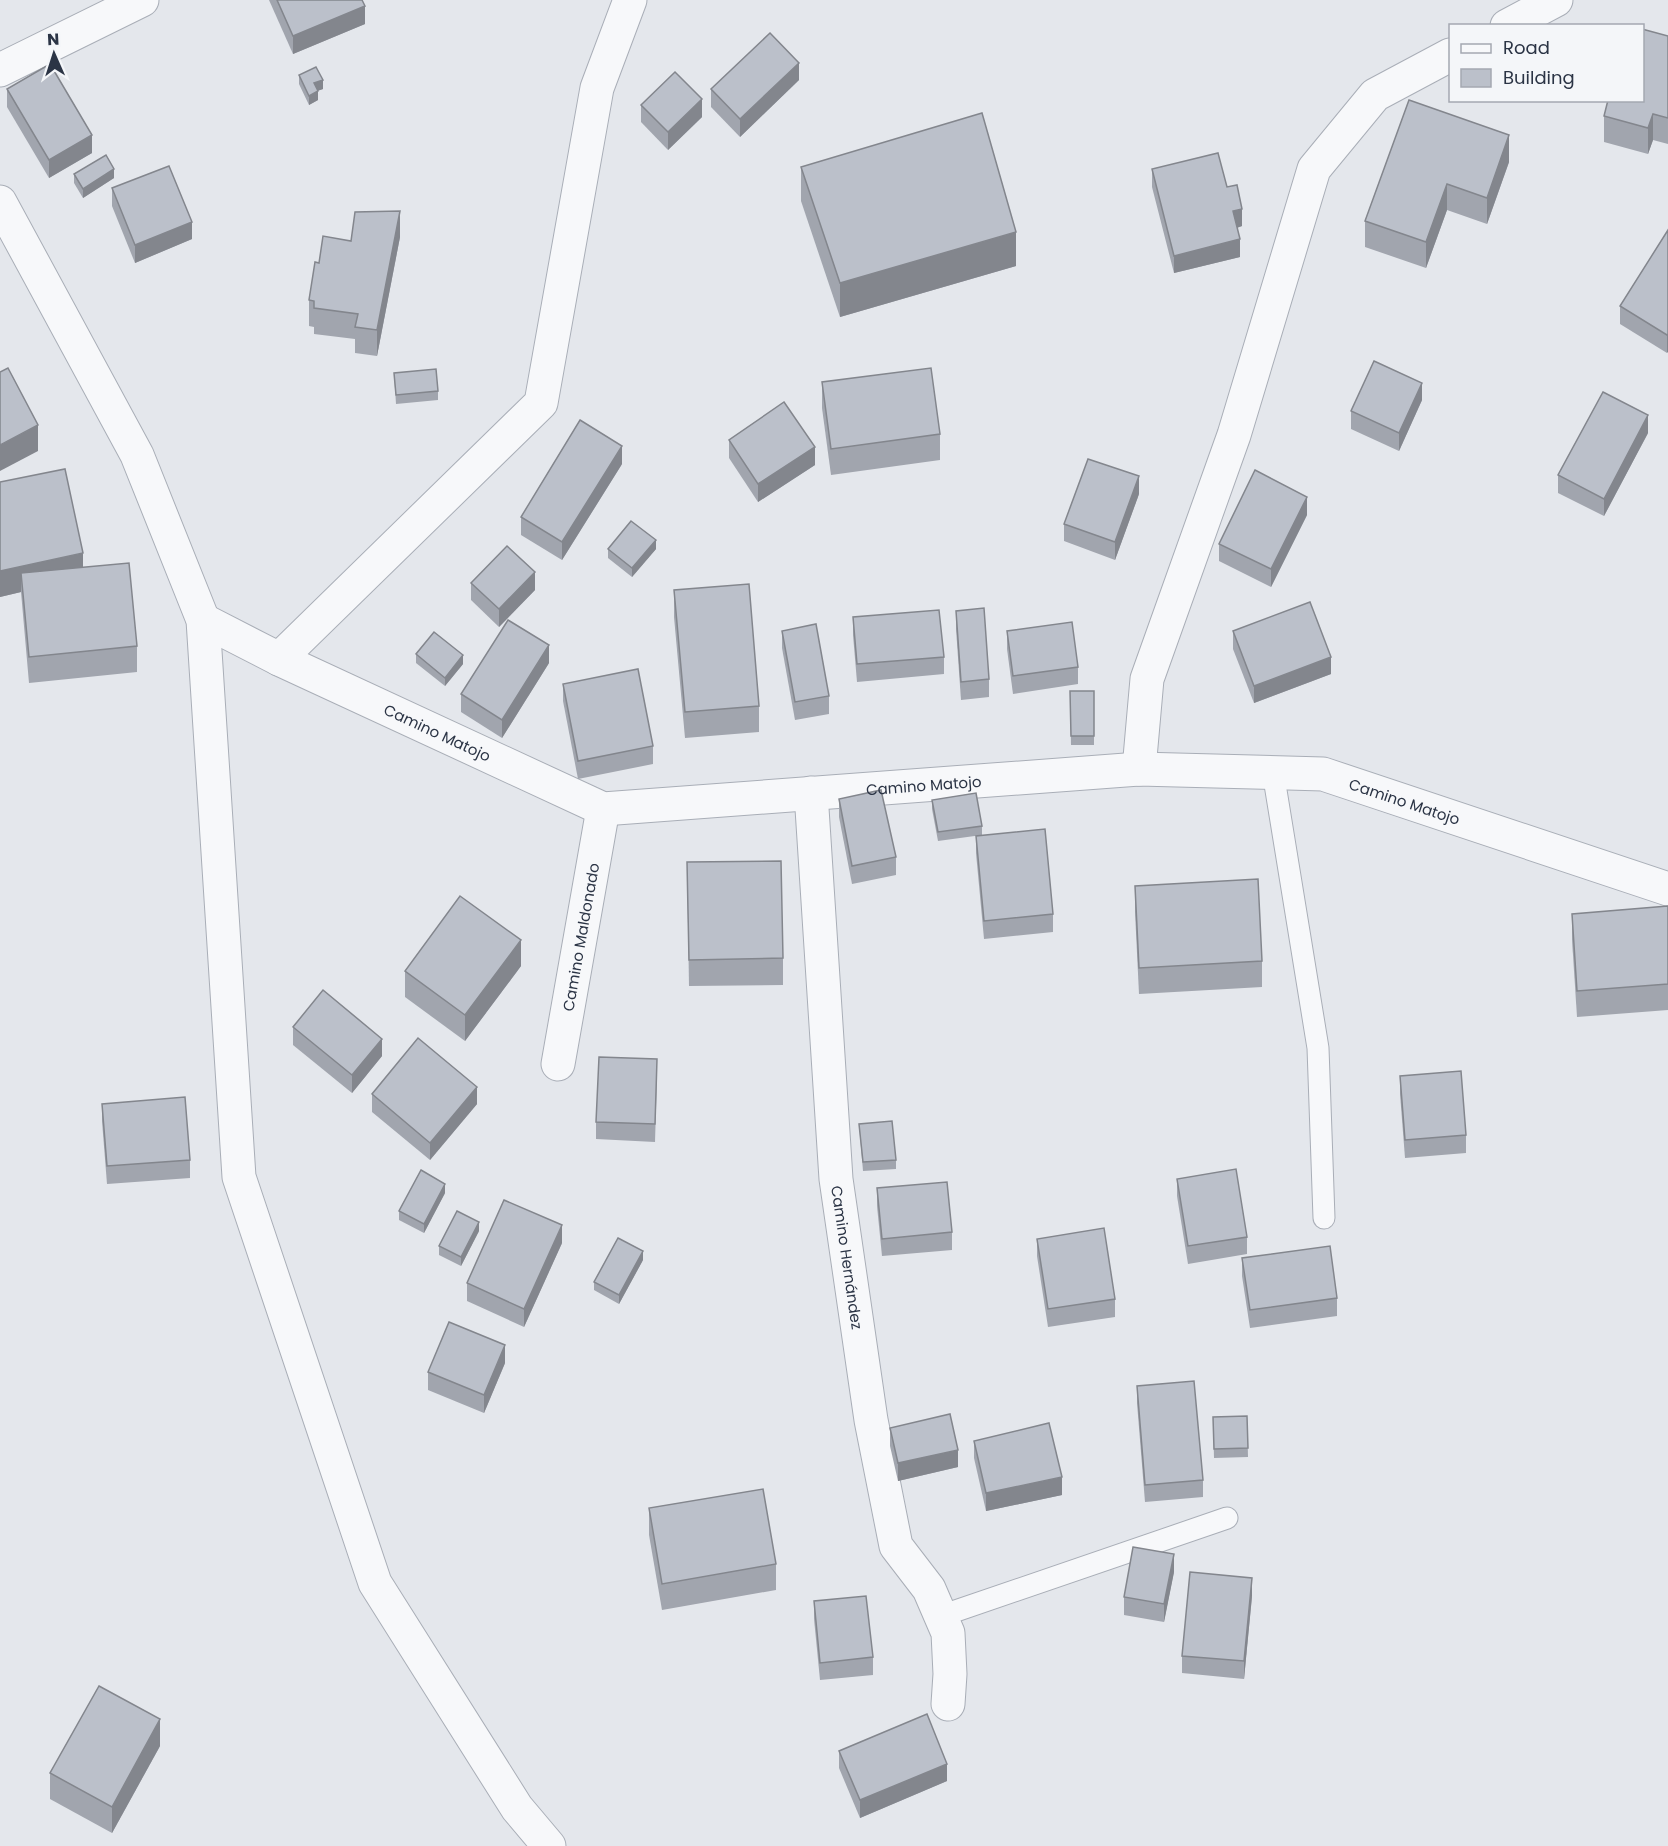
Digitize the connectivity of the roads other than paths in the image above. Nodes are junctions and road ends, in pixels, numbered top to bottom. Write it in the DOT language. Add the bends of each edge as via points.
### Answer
graph roads {
  1 [pos="142,0"];
  2 [pos="630,0"];
  3 [pos="1556,0"];
  4 [pos="1511,24"];
  5 [pos="1449,56"];
  6 [pos="0,70"];
  7 [pos="0,202"];
  8 [pos="203,620"];
  9 [pos="279,659"];
  10 [pos="1139,769"];
  11 [pos="1273,772"];
  12 [pos="811,793"];
  13 [pos="603,809"];
  14 [pos="1668,889"];
  15 [pos="558,1064"];
  16 [pos="1324,1218"];
  17 [pos="1227,1518"];
  18 [pos="941,1616"];
  19 [pos="948,1704"];
  20 [pos="549,1846"];
  1 -- 6 [label="street"];
  2 -- 9 [label="street" via="597,88 541,403"];
  3 -- 4 [label="street"];
  5 -- 10 [label="street" via="1375,95 1314,169 1234,435 1147,679"];
  7 -- 8 [label="street" via="137,455"];
  8 -- 9 [label="street, Camino Matojo"];
  8 -- 20 [label="street" via="238,1177 375,1583 517,1808"];
  9 -- 13 [label="street, Camino Matojo"];
  10 -- 11 [label="street, Camino Matojo"];
  10 -- 12 [label="street, Camino Matojo"];
  11 -- 14 [label="street, Camino Matojo" via="1323,774"];
  11 -- 16 [label="lane" via="1318,1048"];
  12 -- 13 [label="street, Camino Matojo"];
  12 -- 18 [label="street, Camino Hernández" via="836,1179 871,1420 896,1546 930,1589"];
  13 -- 15 [label="street, Camino Maldonado"];
  17 -- 18 [label="lane"];
  18 -- 19 [label="street, Camino Hernández" via="948,1633"];
}
